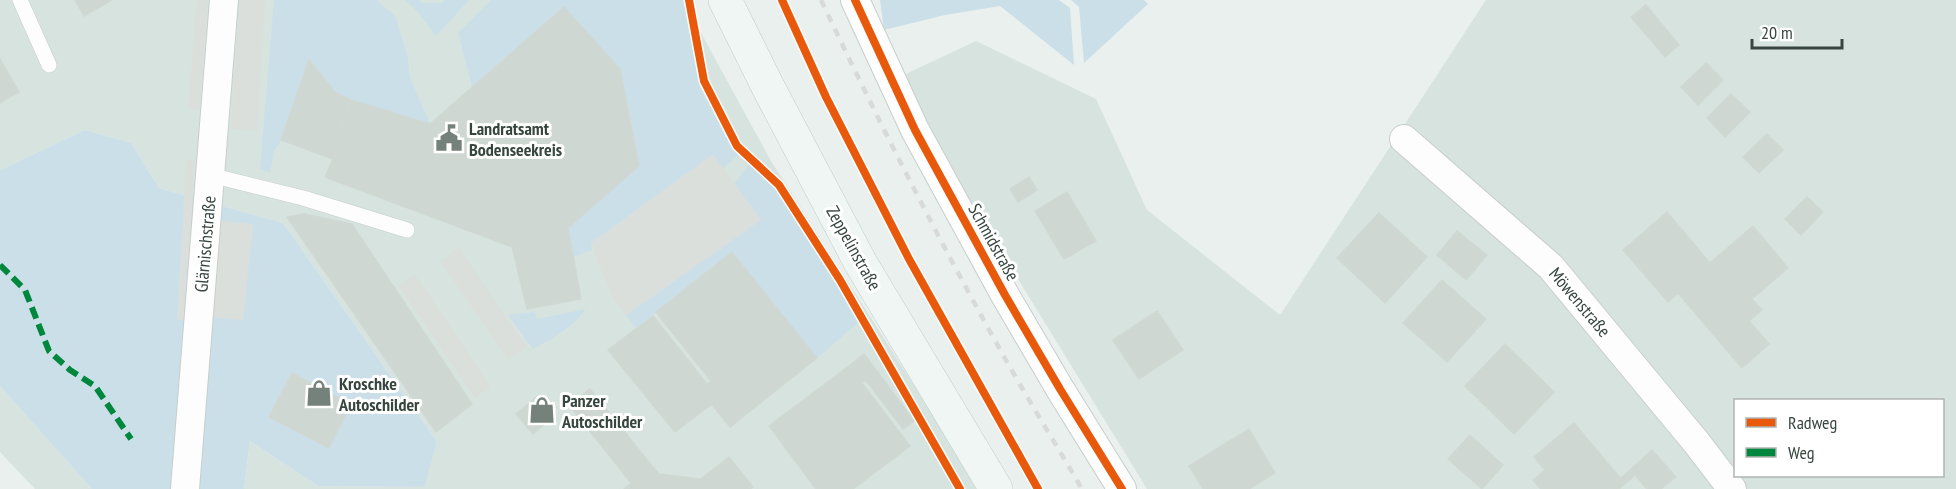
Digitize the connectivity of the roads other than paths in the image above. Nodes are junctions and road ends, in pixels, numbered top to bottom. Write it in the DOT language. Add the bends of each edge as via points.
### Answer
graph roads {
  1 [pos="20,0"];
  2 [pos="224,0"];
  3 [pos="725,0"];
  4 [pos="855,0"];
  5 [pos="49,65"];
  6 [pos="1404,139"];
  7 [pos="210,175"];
  8 [pos="407,230"];
  9 [pos="185,489"];
  10 [pos="996,489"];
  11 [pos="1122,489"];
  12 [pos="1732,489"];
  1 -- 5 [label="lane"];
  2 -- 7 [label="street, Glärnischstraße"];
  3 -- 10 [label="main road, Zeppelinstraße" via="860,262"];
  4 -- 11 [label="street, Schmidstraße" via="915,130 1000,285"];
  6 -- 12 [label="street, Möwenstraße" via="1551,267"];
  7 -- 8 [label="lane"];
  7 -- 9 [label="street, Glärnischstraße"];
}
